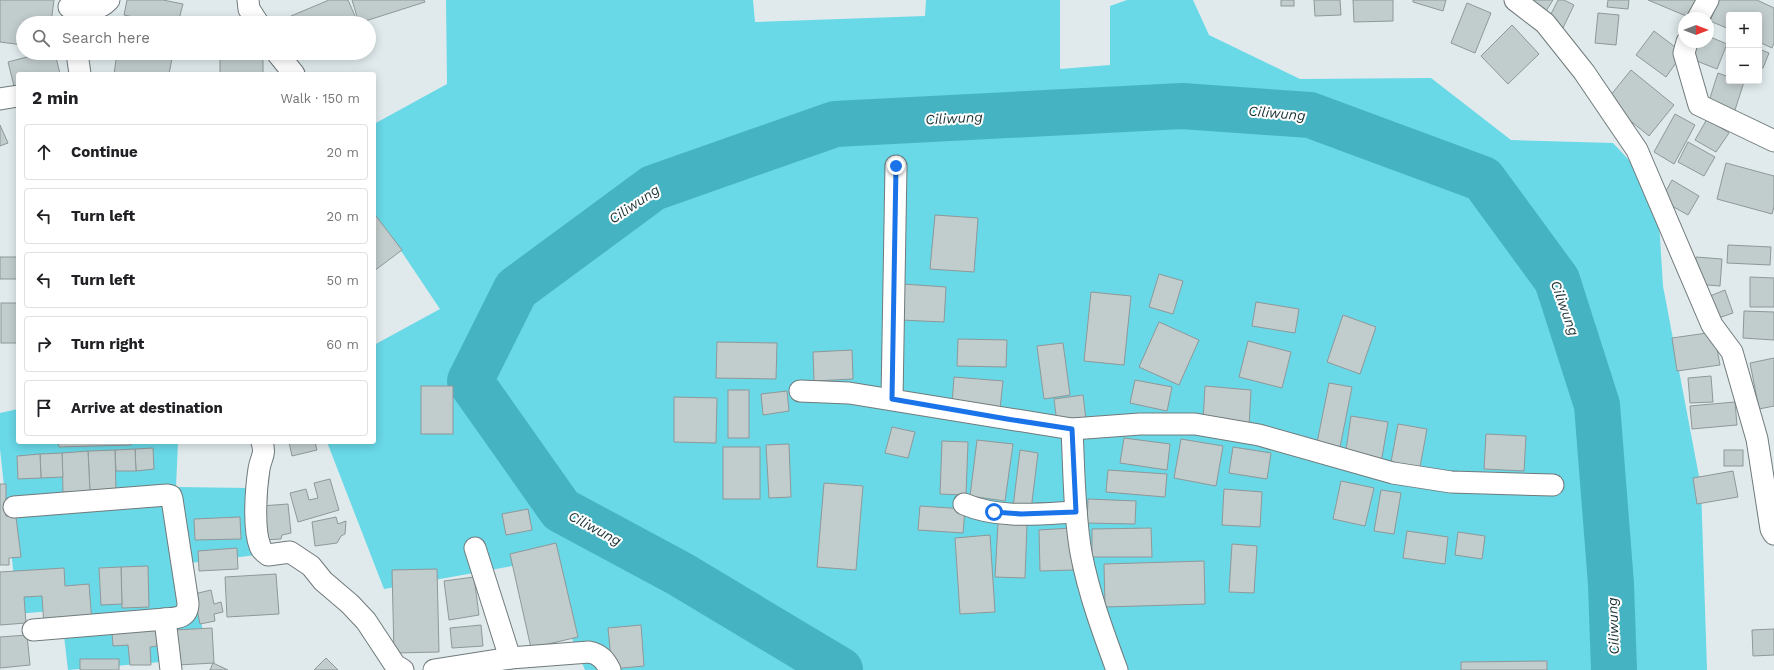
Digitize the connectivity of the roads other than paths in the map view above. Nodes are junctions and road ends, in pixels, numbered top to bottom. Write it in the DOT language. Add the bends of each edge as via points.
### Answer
graph roads {
  1 [pos="109,0"];
  2 [pos="248,0"];
  3 [pos="1516,0"];
  4 [pos="1708,0"];
  5 [pos="70,10"];
  6 [pos="1701,12"];
  7 [pos="254,16"];
  8 [pos="1686,48"];
  9 [pos="78,60"];
  10 [pos="283,60"];
  11 [pos="80,72"];
  12 [pos="292,72"];
  13 [pos="16,96"];
  14 [pos="0,99"];
  15 [pos="1774,141"];
  16 [pos="896,166"];
  17 [pos="800,391"];
  18 [pos="892,399"];
  19 [pos="1072,429"];
  20 [pos="263,444"];
  21 [pos="1553,485"];
  22 [pos="964,504"];
  23 [pos="14,506"];
  24 [pos="1076,512"];
  25 [pos="1774,534"];
  26 [pos="475,548"];
  27 [pos="165,619"];
  28 [pos="33,630"];
  29 [pos="510,658"];
  30 [pos="171,670"];
  31 [pos="403,670"];
  32 [pos="434,670"];
  33 [pos="610,670"];
  34 [pos="1117,670"];
  1 -- 5 [label="street" via="103,7"];
  2 -- 7 [label="street"];
  3 -- 25 [label="street" via="1544,23 1584,72 1636,150 1712,324 1732,352 1757,439 1771,529"];
  4 -- 6 [label="street"];
  8 -- 15 [label="street" via="1684,53 1699,105"];
  9 -- 11 [label="street"];
  10 -- 12 [label="street"];
  13 -- 14 [label="street"];
  16 -- 18 [label="street"];
  17 -- 18 [label="street" via="849,393"];
  18 -- 19 [label="street"];
  19 -- 21 [label="street" via="1140,424 1195,424 1260,435 1393,473 1451,482"];
  19 -- 24 [label="street"];
  20 -- 31 [label="street" via="265,452 259,468 256,500 260,548 268,555 290,552 311,566 323,581 366,621 395,665"];
  22 -- 24 [label="street" via="985,511 1008,513"];
  23 -- 27 [label="street" via="171,496 188,608 182,617"];
  24 -- 34 [label="street" via="1081,553 1092,599"];
  26 -- 29 [label="street"];
  27 -- 28 [label="street"];
  27 -- 30 [label="street"];
  29 -- 32 [label="street"];
  29 -- 33 [label="street" via="589,652 601,656"];
}
